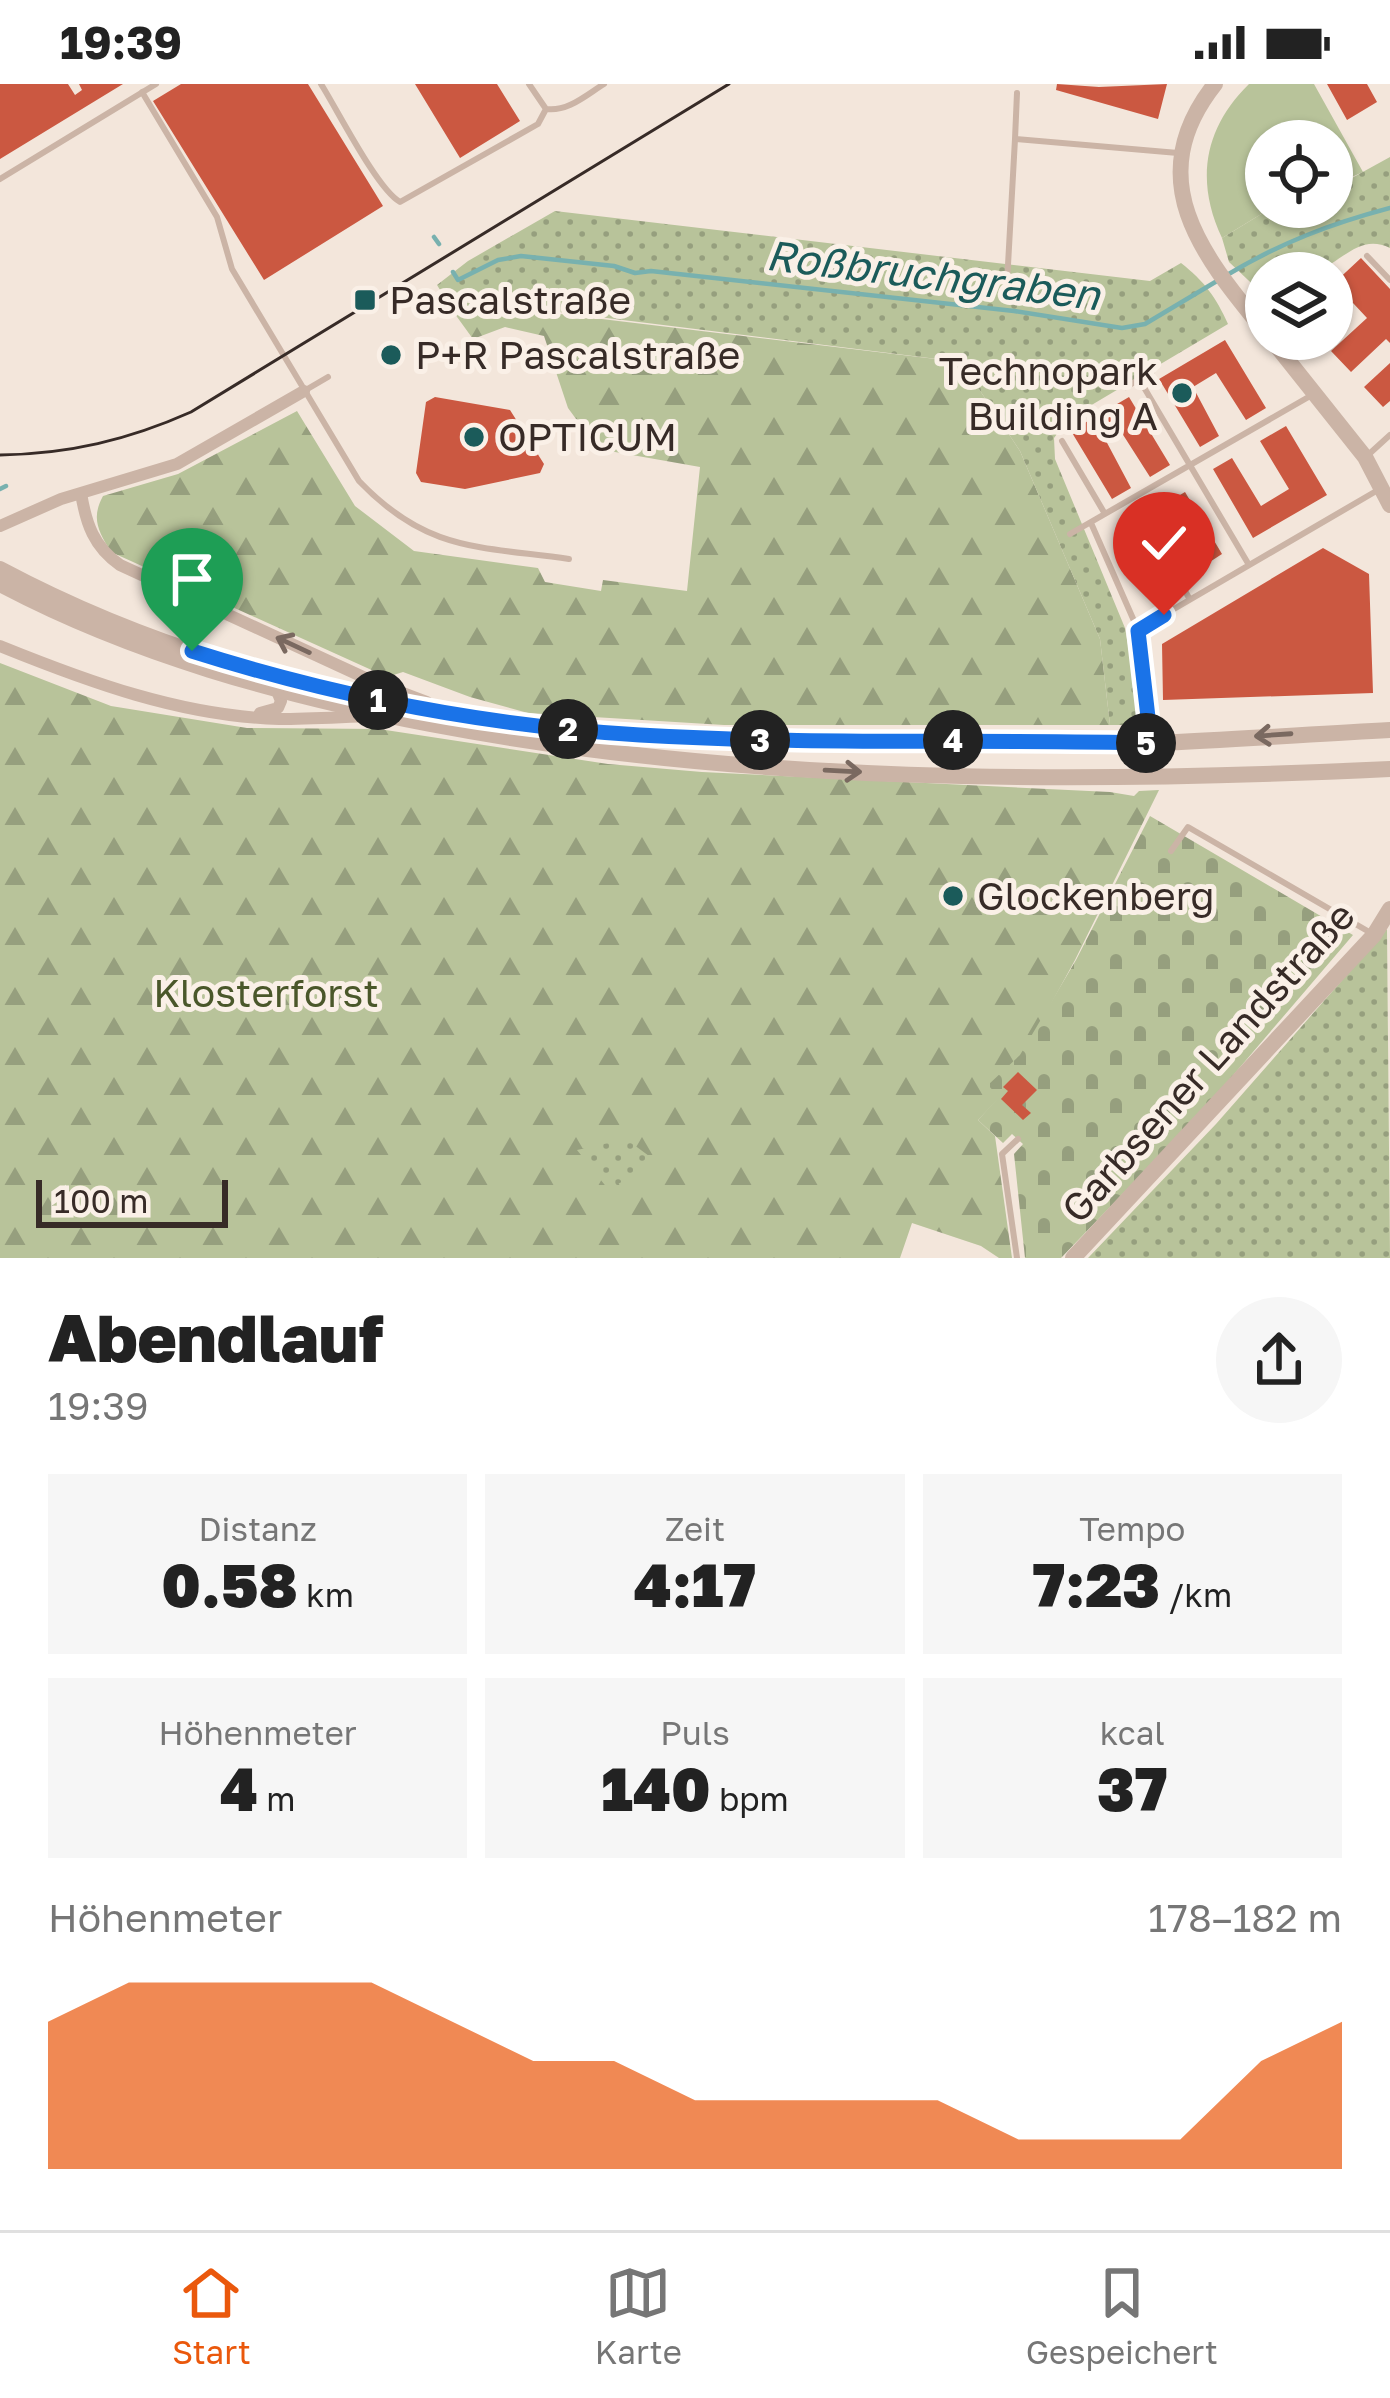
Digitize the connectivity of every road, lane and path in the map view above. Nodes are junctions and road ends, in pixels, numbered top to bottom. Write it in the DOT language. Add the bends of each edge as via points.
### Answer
graph roads {
  1 [pos="156,84"];
  2 [pos="322,84"];
  3 [pos="529,84"];
  4 [pos="604,84"];
  5 [pos="1215,84"];
  6 [pos="142,92"];
  7 [pos="1017,93"];
  8 [pos="546,109"];
  9 [pos="1016,139"];
  10 [pos="1183,154"];
  11 [pos="0,179"];
  12 [pos="1367,256"];
  13 [pos="1390,280"];
  14 [pos="1007,283"];
  15 [pos="1245,307"];
  16 [pos="1289,360"];
  17 [pos="1152,372"];
  18 [pos="328,377"];
  19 [pos="1139,379"];
  20 [pos="1126,387"];
  21 [pos="304,391"];
  22 [pos="1316,393"];
  23 [pos="1390,435"];
  24 [pos="1062,441"];
  25 [pos="1365,457"];
  26 [pos="1190,464"];
  27 [pos="81,494"];
  28 [pos="1386,496"];
  29 [pos="1105,514"];
  30 [pos="1091,522"];
  31 [pos="0,526"];
  32 [pos="1070,534"];
  33 [pos="569,559"];
  34 [pos="1249,565"];
  35 [pos="0,569"];
  36 [pos="1179,580"];
  37 [pos="0,584"];
  38 [pos="1190,599"];
  39 [pos="1138,631"];
  40 [pos="0,646"];
  41 [pos="277,691"];
  42 [pos="247,715"];
  43 [pos="388,716"];
  44 [pos="480,718"];
  45 [pos="1390,730"];
  46 [pos="1151,743"];
  47 [pos="1390,769"];
  48 [pos="1171,851"];
  49 [pos="1390,909"];
  50 [pos="1374,934"];
  51 [pos="1018,1139"];
  52 [pos="1017,1258"];
  53 [pos="1073,1258"];
  1 -- 6 [label="lane"];
  2 -- 8 [label="lane" via="400,202 538,124"];
  3 -- 8 [label="lane"];
  4 -- 8 [label="lane" via="568,107"];
  5 -- 10 [label="street"];
  6 -- 11 [label="lane"];
  6 -- 21 [label="lane" via="217,217 232,268"];
  7 -- 9 [label="lane"];
  9 -- 10 [label="lane"];
  9 -- 14 [label="lane"];
  10 -- 15 [label="street" via="1189,224"];
  12 -- 13 [label="lane"];
  16 -- 22 [label="street"];
  17 -- 19 [label="lane"];
  18 -- 21 [label="lane"];
  19 -- 20 [label="lane"];
  19 -- 26 [label="lane"];
  21 -- 27 [label="street" via="177,464"];
  21 -- 33 [label="lane" via="359,481 404,521 452,542"];
  22 -- 25 [label="street"];
  22 -- 26 [label="lane"];
  23 -- 25 [label="lane"];
  24 -- 29 [label="lane"];
  25 -- 28 [label="street"];
  26 -- 29 [label="lane"];
  26 -- 34 [label="lane"];
  27 -- 31 [label="street"];
  44 -- 27 [label="street, one-way" via="374,682 120,565 91,533"];
  28 -- 34 [label="lane"];
  29 -- 30 [label="lane"];
  30 -- 32 [label="lane"];
  30 -- 39 [label="lane"];
  34 -- 38 [label="lane"];
  35 -- 44 [label="street" via="238,666"];
  36 -- 38 [label="lane"];
  37 -- 41 [label="street" via="144,649"];
  38 -- 39 [label="lane"];
  39 -- 46 [label="lane"];
  40 -- 42 [label="street" via="129,694"];
  41 -- 42 [label="street" via="274,711"];
  41 -- 43 [label="street"];
  42 -- 43 [label="street"];
  43 -- 47 [label="street, one-way" via="566,746 783,768 1015,776"];
  44 -- 46 [label="street" via="704,738"];
  45 -- 46 [label="street, one-way"];
  48 -- 50 [label="lane" via="1188,827"];
  49 -- 50 [label="street, Garbsener Landstraße"];
  50 -- 53 [label="street, Garbsener Landstraße"];
  51 -- 52 [label="lane" via="1002,1154"];
}
